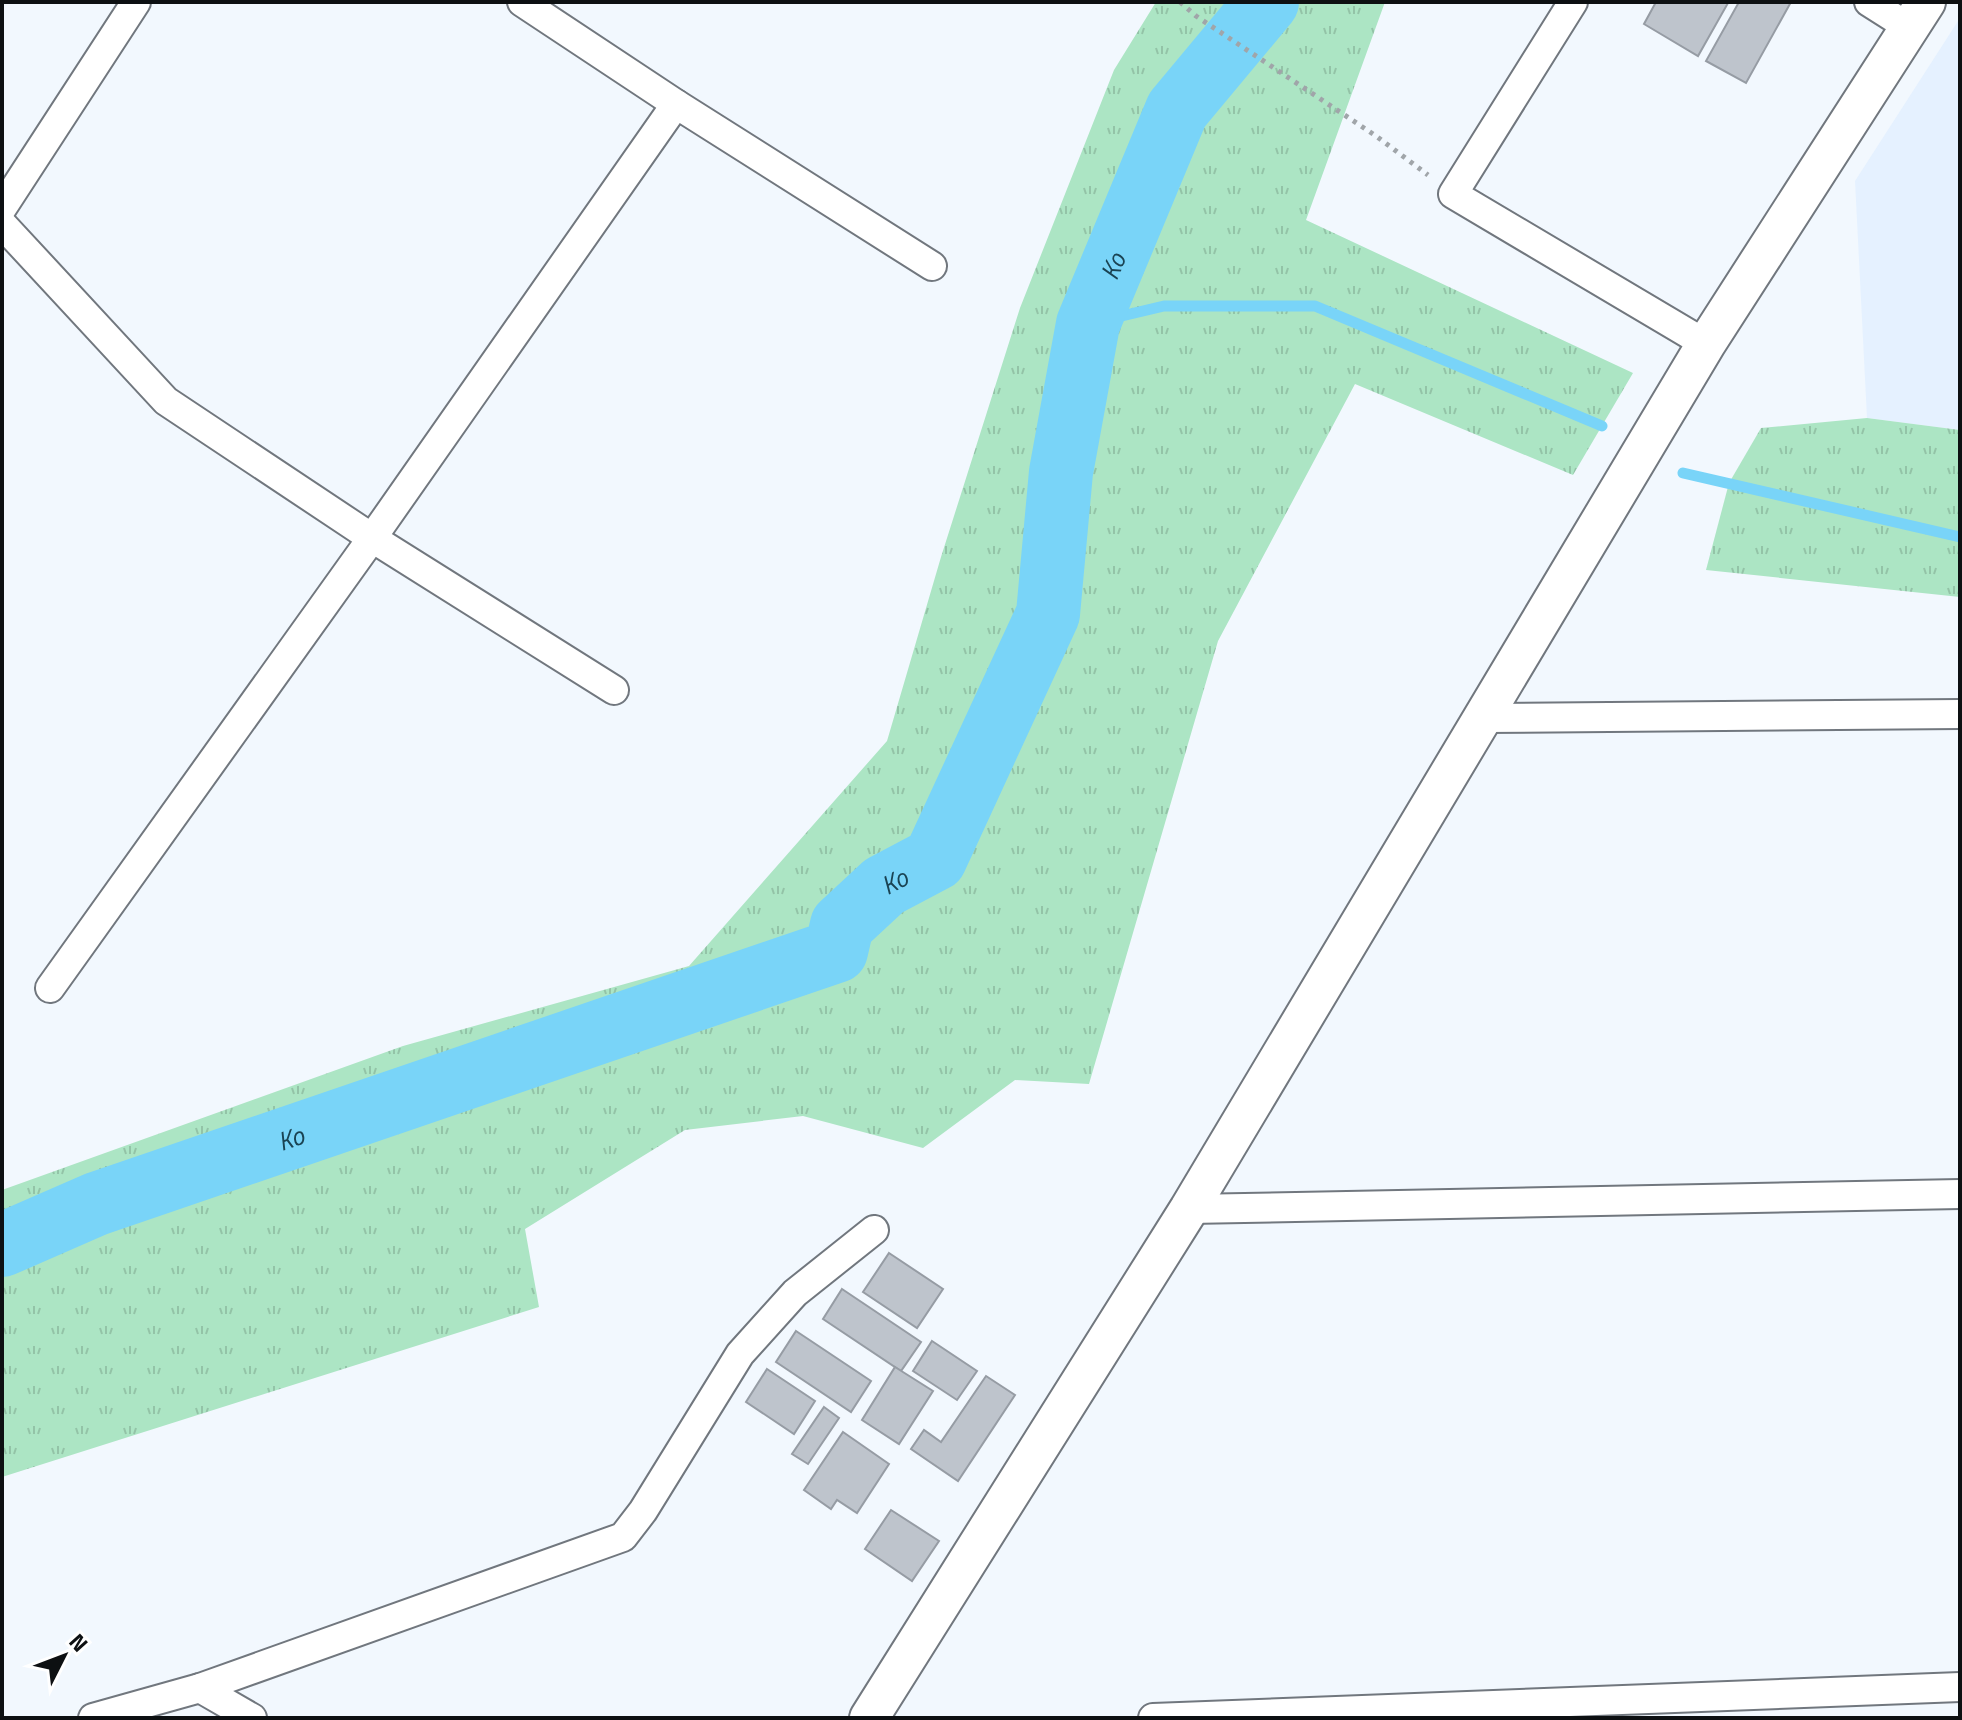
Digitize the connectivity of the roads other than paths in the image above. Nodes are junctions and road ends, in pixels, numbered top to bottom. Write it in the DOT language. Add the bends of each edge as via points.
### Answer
graph roads {
  1 [pos="136,2"];
  2 [pos="522,2"];
  3 [pos="1573,2"];
  4 [pos="1869,2"];
  5 [pos="1918,15"];
  6 [pos="676,104"];
  7 [pos="2,208"];
  8 [pos="2,224"];
  9 [pos="932,266"];
  10 [pos="1706,344"];
  11 [pos="372,538"];
  12 [pos="614,690"];
  13 [pos="1960,714"];
  14 [pos="1483,718"];
  15 [pos="50,988"];
  16 [pos="1960,1194"];
  17 [pos="1189,1209"];
  18 [pos="874,1230"];
  19 [pos="1960,1687"];
  20 [pos="200,1688"];
  21 [pos="93,1718"];
  22 [pos="252,1718"];
  23 [pos="869,1718"];
  24 [pos="1153,1718"];
  1 -- 7 [label="street"];
  2 -- 6 [label="street"];
  3 -- 10 [label="street" via="1453,194"];
  4 -- 5 [label="street"];
  5 -- 10 [label="main road"];
  6 -- 9 [label="street"];
  6 -- 11 [label="street"];
  8 -- 11 [label="street" via="166,401"];
  10 -- 14 [label="main road"];
  11 -- 12 [label="street"];
  11 -- 15 [label="street"];
  13 -- 14 [label="street"];
  14 -- 17 [label="main road"];
  16 -- 17 [label="street"];
  17 -- 23 [label="main road"];
  18 -- 20 [label="street" via="795,1293 740,1354 623,1537"];
  19 -- 24 [label="street"];
  20 -- 21 [label="street"];
  20 -- 22 [label="street"];
}
